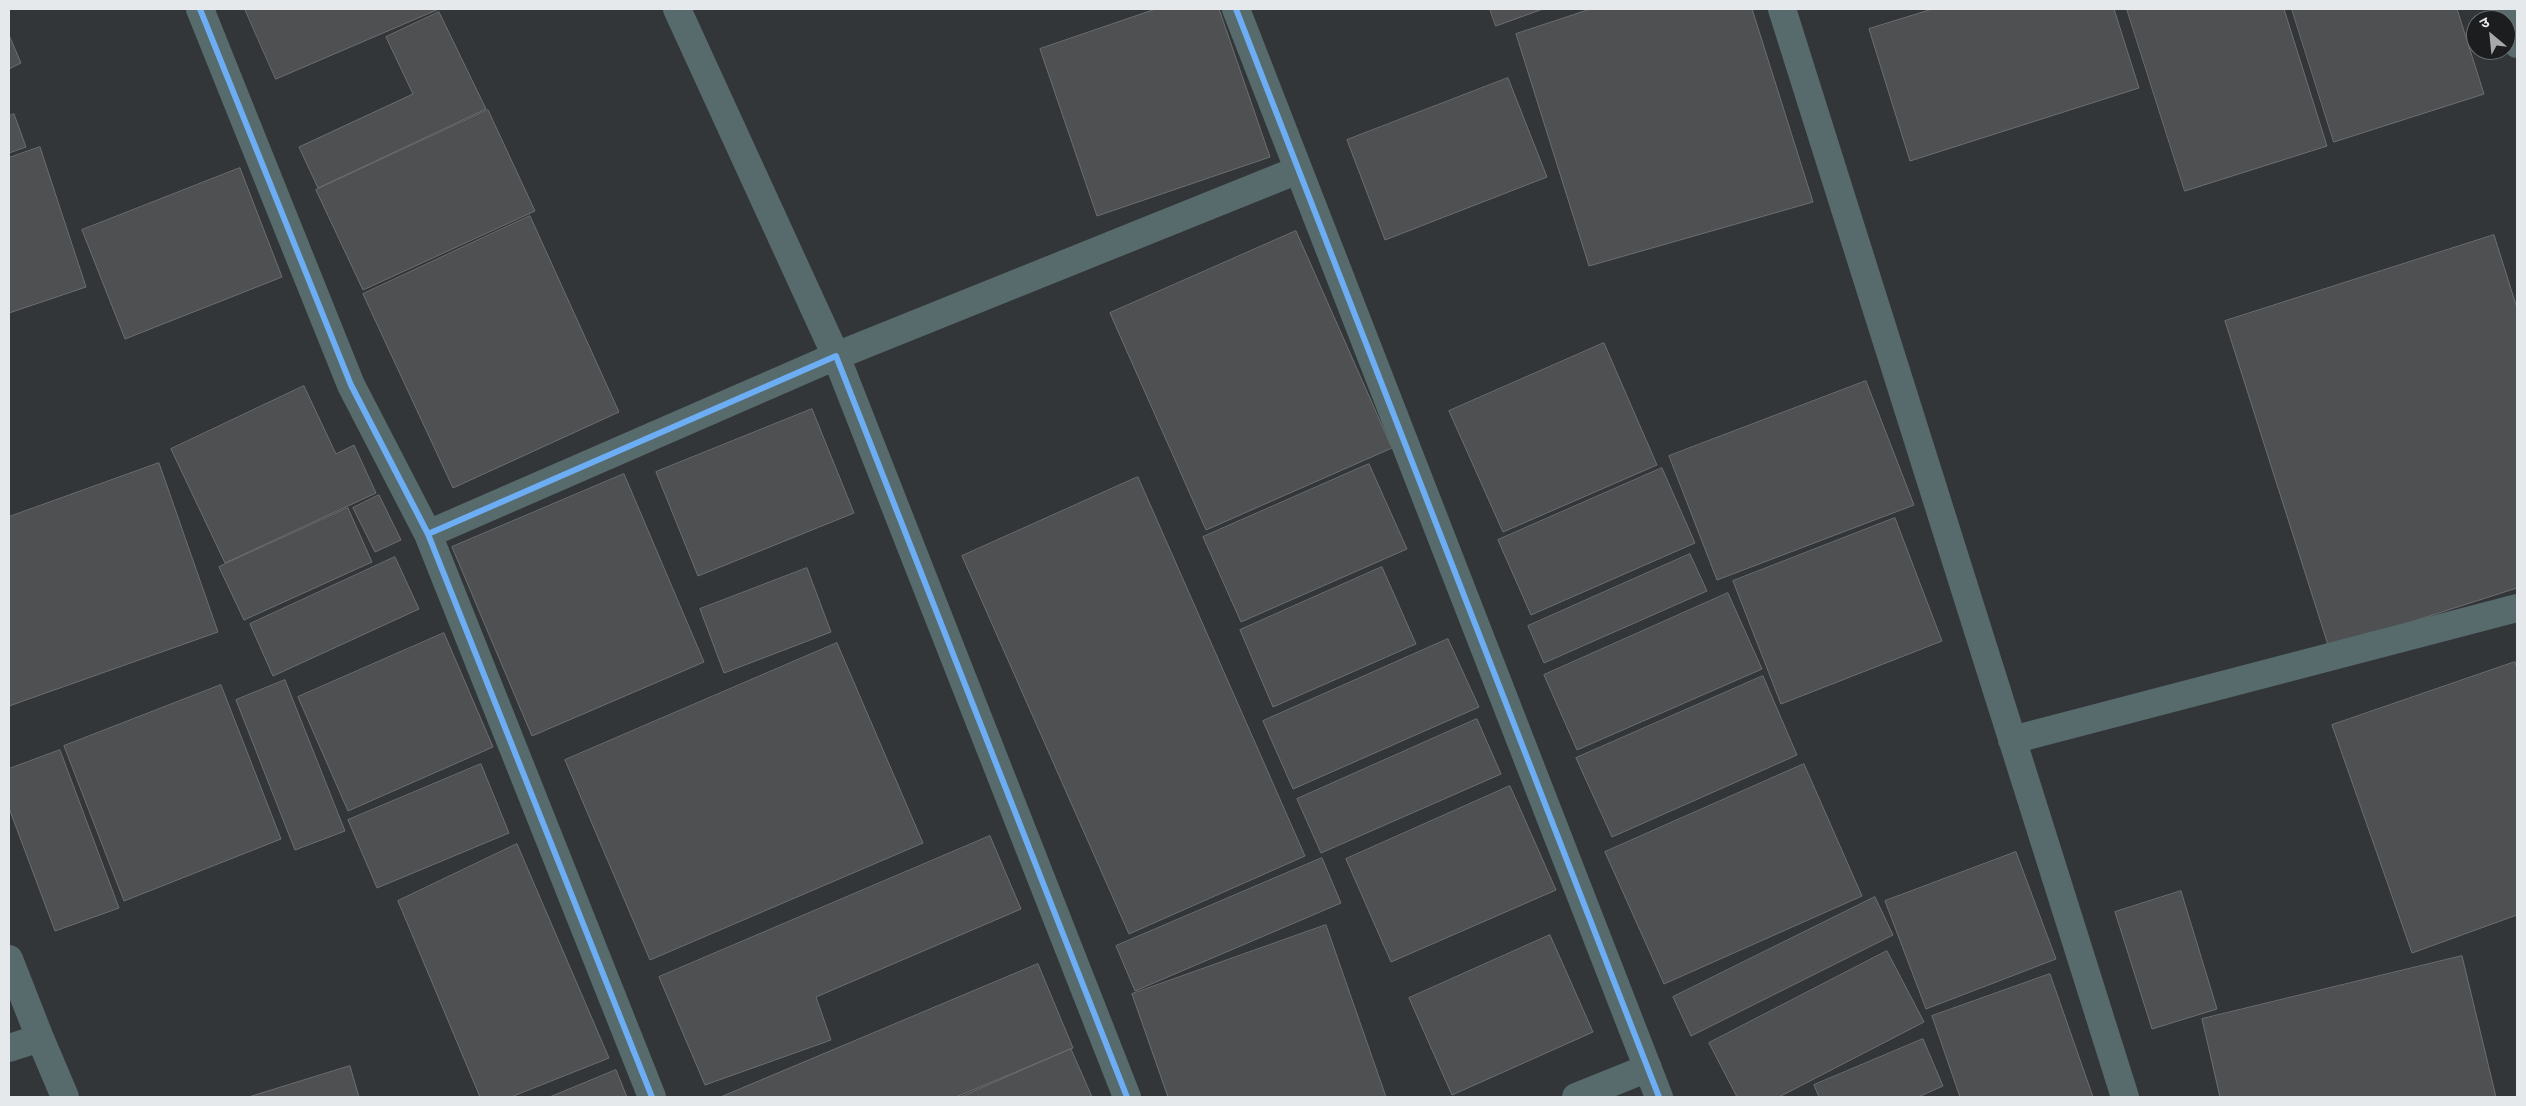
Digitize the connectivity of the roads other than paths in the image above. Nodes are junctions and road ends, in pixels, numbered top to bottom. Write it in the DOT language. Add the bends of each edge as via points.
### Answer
graph roads {
  1 [pos="200,9"];
  2 [pos="677,9"];
  3 [pos="1236,9"];
  4 [pos="1782,9"];
  5 [pos="2504,9"];
  6 [pos="2517,44"];
  7 [pos="1298,170"];
  8 [pos="836,356"];
  9 [pos="428,534"];
  10 [pos="2517,608"];
  11 [pos="2012,740"];
  12 [pos="9,959"];
  13 [pos="40,1038"];
  14 [pos="9,1048"];
  15 [pos="1648,1068"];
  16 [pos="65,1097"];
  17 [pos="652,1097"];
  18 [pos="1127,1097"];
  19 [pos="1576,1097"];
  20 [pos="1659,1097"];
  21 [pos="2125,1097"];
  1 -- 9 [label="street" via="351,385"];
  2 -- 8 [label="street"];
  3 -- 7 [label="street"];
  4 -- 11 [label="street"];
  5 -- 6 [label="street"];
  7 -- 8 [label="street"];
  7 -- 15 [label="street"];
  8 -- 9 [label="street"];
  8 -- 18 [label="street"];
  9 -- 17 [label="street"];
  10 -- 11 [label="street"];
  11 -- 21 [label="street"];
  12 -- 13 [label="street"];
  13 -- 14 [label="street"];
  13 -- 16 [label="street"];
  15 -- 19 [label="street"];
  15 -- 20 [label="street"];
}
